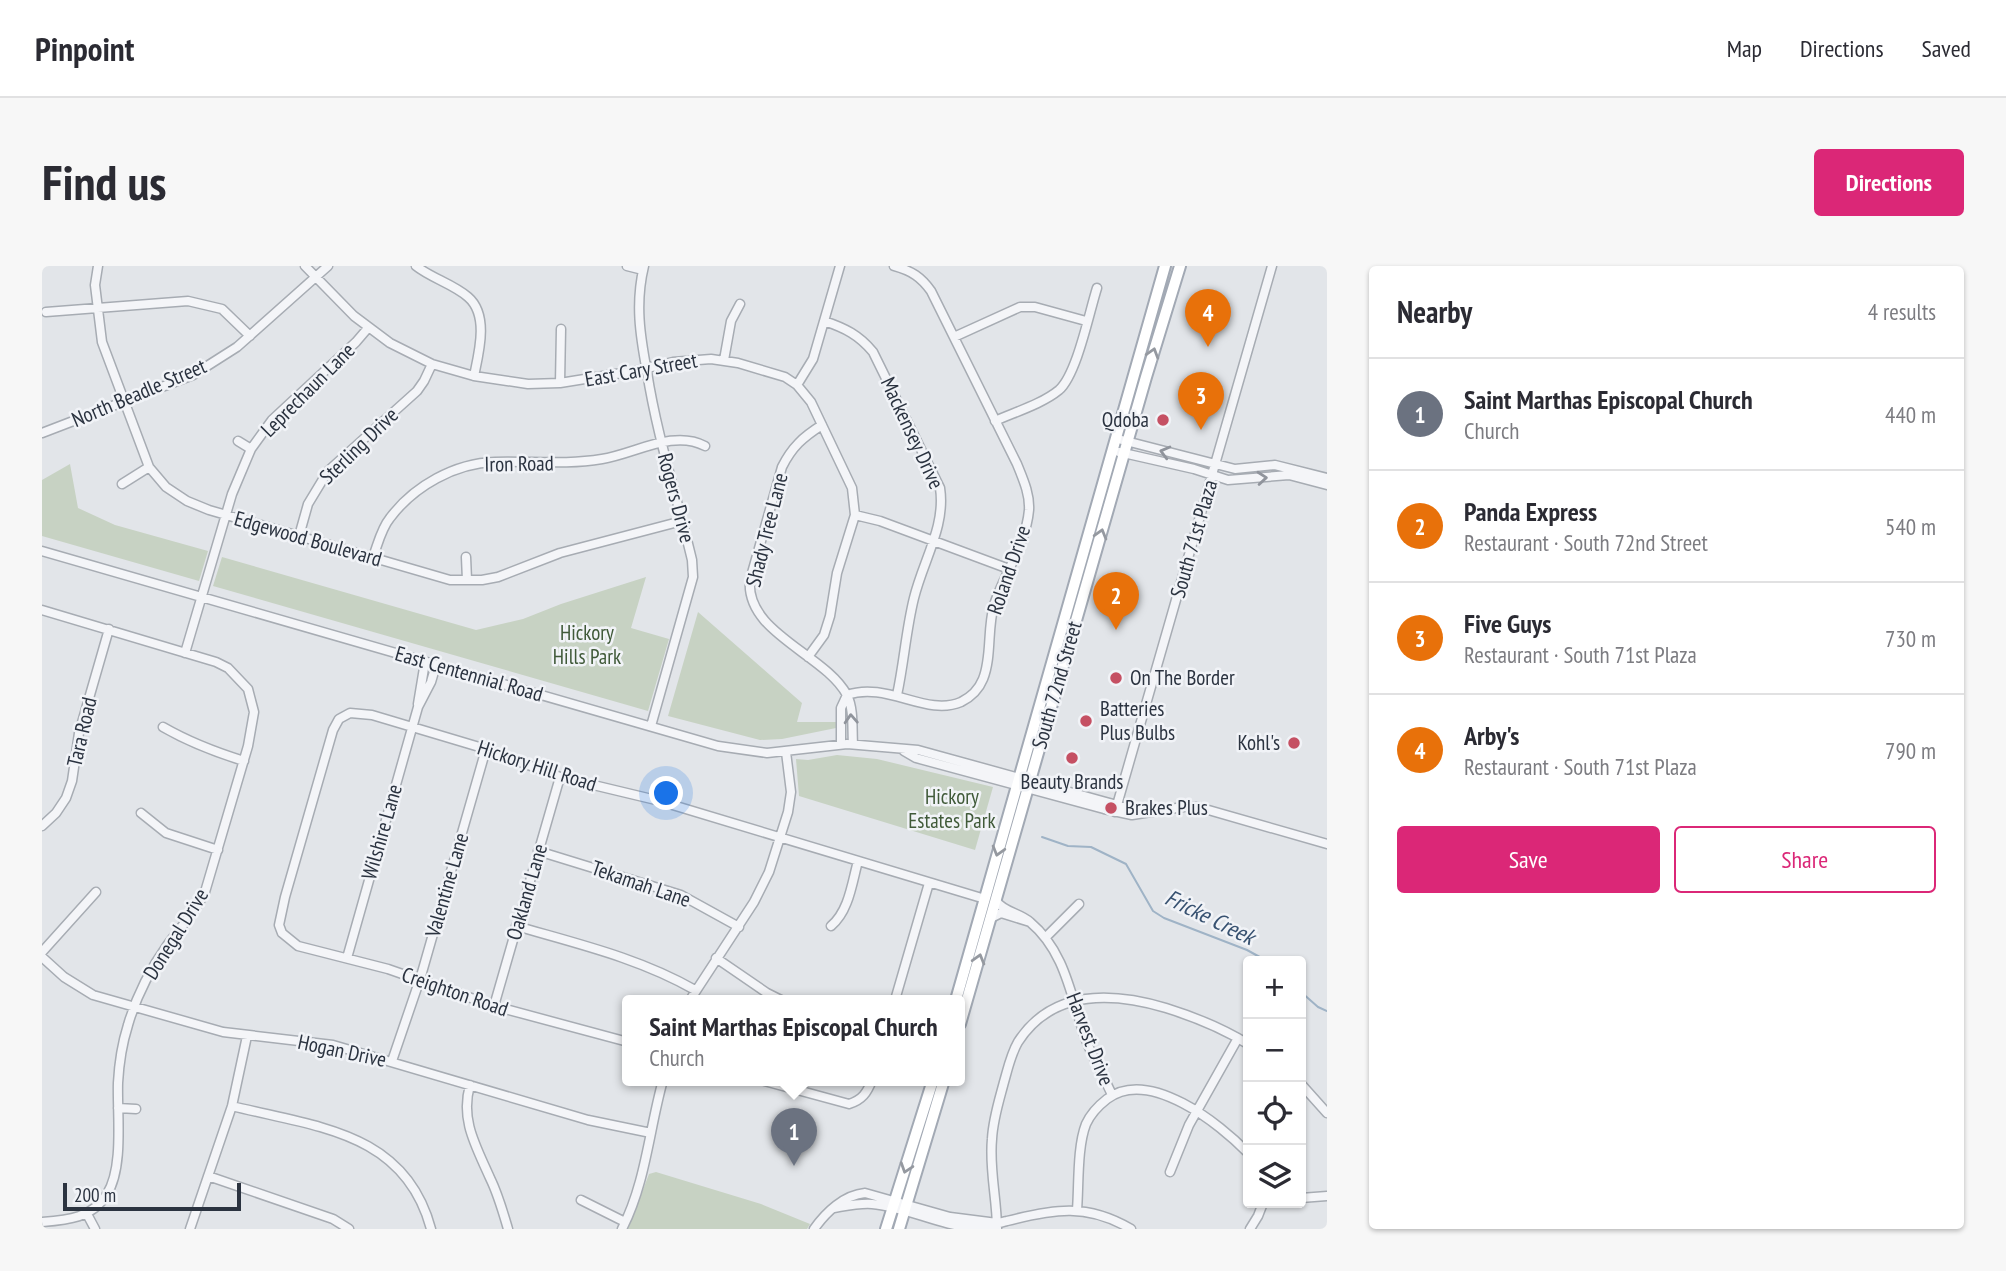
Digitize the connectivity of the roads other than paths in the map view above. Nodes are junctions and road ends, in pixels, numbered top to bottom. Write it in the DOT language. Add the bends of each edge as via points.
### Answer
graph roads {
  1 [pos="98,266"];
  2 [pos="305,266"];
  3 [pos="328,266"];
  4 [pos="416,266"];
  5 [pos="627,266"];
  6 [pos="840,266"];
  7 [pos="898,266"];
  8 [pos="1166,266"];
  9 [pos="1180,266"];
  10 [pos="1272,266"];
  11 [pos="644,268"];
  12 [pos="316,277"];
  13 [pos="1097,288"];
  14 [pos="740,304"];
  15 [pos="97,308"];
  16 [pos="46,312"];
  17 [pos="824,321"];
  18 [pos="1086,321"];
  19 [pos="368,328"];
  20 [pos="561,329"];
  21 [pos="250,336"];
  22 [pos="954,337"];
  23 [pos="724,360"];
  24 [pos="432,364"];
  25 [pos="646,369"];
  26 [pos="474,376"];
  27 [pos="560,383"];
  28 [pos="797,385"];
  29 [pos="125,400"];
  30 [pos="995,421"];
  31 [pos="822,425"];
  32 [pos="42,433"];
  33 [pos="1122,440"];
  34 [pos="238,441"];
  35 [pos="662,443"];
  36 [pos="705,446"];
  37 [pos="251,449"];
  38 [pos="1118,452"];
  39 [pos="1215,464"];
  40 [pos="149,467"];
  41 [pos="1212,475"];
  42 [pos="1327,478"];
  43 [pos="122,484"];
  44 [pos="1327,485"];
  45 [pos="855,514"];
  46 [pos="226,515"];
  47 [pos="682,521"];
  48 [pos="299,536"];
  49 [pos="933,540"];
  50 [pos="42,551"];
  51 [pos="373,557"];
  52 [pos="466,557"];
  53 [pos="1009,569"];
  54 [pos="467,580"];
  55 [pos="202,597"];
  56 [pos="42,610"];
  57 [pos="109,629"];
  58 [pos="185,653"];
  59 [pos="808,657"];
  60 [pos="425,662"];
  61 [pos="436,665"];
  62 [pos="847,695"];
  63 [pos="897,695"];
  64 [pos="418,707"];
  65 [pos="413,726"];
  66 [pos="651,726"];
  67 [pos="163,727"];
  68 [pos="841,744"];
  69 [pos="853,744"];
  70 [pos="486,749"];
  71 [pos="786,752"];
  72 [pos="244,761"];
  73 [pos="560,777"];
  74 [pos="1024,783"];
  75 [pos="1116,808"];
  76 [pos="141,813"];
  77 [pos="42,826"];
  78 [pos="781,838"];
  79 [pos="1327,844"];
  80 [pos="218,849"];
  81 [pos="538,851"];
  82 [pos="858,861"];
  83 [pos="929,883"];
  84 [pos="96,892"];
  85 [pos="990,900"];
  86 [pos="1079,904"];
  87 [pos="991,918"];
  88 [pos="1030,922"];
  89 [pos="516,926"];
  90 [pos="831,926"];
  91 [pos="739,927"];
  92 [pos="284,936"];
  93 [pos="1046,937"];
  94 [pos="42,954"];
  95 [pos="347,958"];
  96 [pos="716,958"];
  97 [pos="420,980"];
  98 [pos="695,990"];
  99 [pos="692,995"];
  100 [pos="771,995"];
  101 [pos="896,995"];
  102 [pos="958,995"];
  103 [pos="1073,1000"];
  104 [pos="494,1006"];
  105 [pos="134,1007"];
  106 [pos="965,1007"];
  107 [pos="247,1036"];
  108 [pos="1238,1038"];
  109 [pos="622,1040"];
  110 [pos="1243,1041"];
  111 [pos="392,1061"];
  112 [pos="470,1085"];
  113 [pos="662,1086"];
  114 [pos="783,1086"];
  115 [pos="869,1086"];
  116 [pos="931,1086"];
  117 [pos="942,1086"];
  118 [pos="1306,1090"];
  119 [pos="1112,1096"];
  120 [pos="232,1106"];
  121 [pos="118,1108"];
  122 [pos="136,1109"];
  123 [pos="1197,1110"];
  124 [pos="1327,1113"];
  125 [pos="651,1133"];
  126 [pos="1243,1148"];
  127 [pos="1170,1172"];
  128 [pos="208,1176"];
  129 [pos="1327,1196"];
  130 [pos="1306,1198"];
  131 [pos="581,1199"];
  132 [pos="900,1206"];
  133 [pos="1261,1208"];
  134 [pos="1077,1210"];
  135 [pos="87,1214"];
  136 [pos="42,1222"];
  137 [pos="624,1226"];
  138 [pos="997,1226"];
  139 [pos="95,1229"];
  140 [pos="190,1229"];
  141 [pos="349,1229"];
  142 [pos="431,1229"];
  143 [pos="508,1229"];
  144 [pos="814,1229"];
  145 [pos="886,1229"];
  146 [pos="899,1229"];
  147 [pos="1131,1229"];
  148 [pos="1250,1229"];
  1 -- 15 [label="street, Edgewood Boulevard"];
  2 -- 12 [label="street, East Cary Street"];
  3 -- 12 [label="street, North Beadle Street"];
  4 -- 26 [label="street" via="475,305 480,332"];
  5 -- 11 [label="street"];
  6 -- 17 [label="street"];
  7 -- 22 [label="street, Roland Drive" via="923,279"];
  8 -- 33 [label="main road, South 72nd Street"];
  33 -- 9 [label="main road, South 72nd Street, one-way"];
  10 -- 39 [label="street, South 71st Plaza"];
  11 -- 25 [label="street, Rogers Drive" via="639,324"];
  12 -- 19 [label="street, East Cary Street"];
  12 -- 21 [label="street, North Beadle Street"];
  13 -- 18 [label="street"];
  14 -- 23 [label="street" via="731,321"];
  15 -- 16 [label="street"];
  15 -- 21 [label="street" via="204,303 222,309"];
  15 -- 29 [label="street, Edgewood Boulevard" via="102,342"];
  17 -- 28 [label="street" via="813,359"];
  17 -- 49 [label="street, Mackensey Drive" via="862,339 885,374 940,488 942,511"];
  18 -- 22 [label="street" via="1020,307"];
  18 -- 30 [label="street" via="1071,374 1062,387"];
  19 -- 24 [label="street, East Cary Street"];
  19 -- 37 [label="street, Leprechaun Lane" via="279,413"];
  20 -- 27 [label="street"];
  21 -- 29 [label="street, North Beadle Street" via="194,374"];
  22 -- 30 [label="street, Roland Drive"];
  23 -- 25 [label="street, East Cary Street" via="696,359"];
  23 -- 28 [label="street, East Cary Street" via="785,377"];
  24 -- 26 [label="street, East Cary Street"];
  24 -- 48 [label="street, Sterling Drive" via="417,391 328,471 308,504"];
  25 -- 27 [label="street, East Cary Street"];
  25 -- 35 [label="street, Rogers Drive"];
  26 -- 27 [label="street, East Cary Street" via="527,384"];
  28 -- 31 [label="street"];
  29 -- 32 [label="street, North Beadle Street"];
  29 -- 40 [label="street, Edgewood Boulevard"];
  30 -- 53 [label="street, Roland Drive" via="1024,480 1029,507"];
  31 -- 45 [label="street" via="852,488"];
  31 -- 59 [label="street, Shady Tree Lane" via="800,439 782,467 749,592 764,619"];
  33 -- 38 [label="main road, South 72nd Street"];
  39 -- 33 [label="street, one-way"];
  34 -- 37 [label="street"];
  35 -- 36 [label="street, Iron Road" via="687,440"];
  35 -- 47 [label="street, Rogers Drive"];
  35 -- 51 [label="street, Iron Road" via="603,459 559,464 494,462 456,469 434,480 390,518"];
  37 -- 46 [label="street, Leprechaun Lane"];
  38 -- 41 [label="street"];
  38 -- 74 [label="main road, South 72nd Street"];
  39 -- 41 [label="street, South 71st Plaza"];
  39 -- 42 [label="street" via="1235,468 1275,465"];
  40 -- 43 [label="street"];
  40 -- 46 [label="street, Edgewood Boulevard" via="166,487 187,501"];
  41 -- 44 [label="street, one-way" via="1237,480 1289,475"];
  41 -- 75 [label="street, South 71st Plaza"];
  45 -- 49 [label="street"];
  45 -- 59 [label="street" via="824,635"];
  46 -- 48 [label="street, Edgewood Boulevard"];
  46 -- 55 [label="street, Leprechaun Lane"];
  47 -- 54 [label="street, Edgewood Boulevard" via="560,554 498,577"];
  47 -- 66 [label="street, Rogers Drive" via="693,578"];
  48 -- 51 [label="street, Edgewood Boulevard"];
  49 -- 53 [label="street"];
  49 -- 63 [label="street, Mackensey Drive" via="913,600"];
  50 -- 55 [label="street, East Centennial Road"];
  51 -- 54 [label="street, Edgewood Boulevard" via="450,580"];
  52 -- 54 [label="street"];
  53 -- 63 [label="street, Roland Drive" via="994,606 984,677 971,696 946,706"];
  55 -- 58 [label="street, Leprechaun Lane"];
  55 -- 60 [label="street, East Centennial Road"];
  56 -- 57 [label="street"];
  57 -- 58 [label="street"];
  57 -- 77 [label="street, Tara Road" via="79,733 72,781 66,798"];
  58 -- 72 [label="street, Donegal Drive" via="216,662 248,690 254,712"];
  59 -- 62 [label="street, Shady Tree Lane"];
  60 -- 61 [label="street, East Centennial Road"];
  60 -- 64 [label="street, Wilshire Lane"];
  61 -- 64 [label="street, Wilshire Lane"];
  61 -- 66 [label="street, East Centennial Road"];
  62 -- 63 [label="street, Roland Drive" via="865,690"];
  62 -- 68 [label="street" via="841,708"];
  69 -- 62 [label="street, one-way"];
  64 -- 65 [label="street, Wilshire Lane"];
  65 -- 70 [label="street, Hickory Hill Road"];
  65 -- 92 [label="street, Hickory Hill Road" via="360,712 340,719 333,730 281,914"];
  65 -- 95 [label="street, Wilshire Lane"];
  66 -- 71 [label="street, East Centennial Road" via="741,750"];
  67 -- 72 [label="street"];
  68 -- 69 [label="street, East Centennial Road"];
  68 -- 71 [label="street, East Centennial Road"];
  69 -- 74 [label="street, East Centennial Road" via="901,750 916,758"];
  70 -- 73 [label="street, Hickory Hill Road"];
  70 -- 97 [label="street, Valentine Lane"];
  71 -- 78 [label="street" via="791,792"];
  72 -- 80 [label="street, Donegal Drive"];
  73 -- 78 [label="street, Hickory Hill Road"];
  73 -- 81 [label="street, Oakland Lane"];
  74 -- 75 [label="street, East Centennial Road"];
  74 -- 85 [label="main road, South 72nd Street"];
  75 -- 79 [label="street, East Centennial Road" via="1132,815 1198,807"];
  76 -- 80 [label="street" via="166,834"];
  78 -- 82 [label="street, Hickory Hill Road"];
  78 -- 91 [label="street" via="769,872"];
  80 -- 105 [label="street, Donegal Drive" via="199,905 157,961"];
  81 -- 89 [label="street, Oakland Lane"];
  81 -- 91 [label="street, Tekamah Lane" via="681,895"];
  82 -- 83 [label="street, Hickory Hill Road"];
  82 -- 90 [label="street" via="845,909"];
  83 -- 85 [label="street, Hickory Hill Road"];
  83 -- 101 [label="street"];
  84 -- 94 [label="street"];
  85 -- 87 [label="main road, South 72nd Street"];
  85 -- 88 [label="street, Harvest Drive"];
  85 -- 102 [label="main road, South 72nd Street"];
  86 -- 93 [label="street"];
  87 -- 88 [label="street" via="1001,913"];
  106 -- 87 [label="main road, South 72nd Street, one-way"];
  88 -- 93 [label="street, Harvest Drive"];
  89 -- 98 [label="street" via="624,957"];
  89 -- 104 [label="street, Oakland Lane"];
  91 -- 96 [label="street"];
  92 -- 95 [label="street, Creighton Road" via="298,946"];
  93 -- 103 [label="street, Harvest Drive"];
  94 -- 105 [label="street, Hogan Drive" via="80,989"];
  95 -- 97 [label="street, Creighton Road"];
  96 -- 98 [label="street"];
  96 -- 100 [label="street"];
  97 -- 104 [label="street, Creighton Road"];
  97 -- 111 [label="street, Valentine Lane"];
  98 -- 99 [label="street"];
  103 -- 108 [label="street" via="1105,996 1151,1003"];
  103 -- 119 [label="street, Harvest Drive"];
  103 -- 138 [label="street" via="1040,1017 1012,1055 991,1141"];
  104 -- 109 [label="street, Creighton Road"];
  105 -- 107 [label="street, Hogan Drive"];
  105 -- 121 [label="street, Donegal Drive" via="122,1048"];
  107 -- 111 [label="street, Hogan Drive" via="333,1045"];
  107 -- 120 [label="street"];
  108 -- 110 [label="street"];
  108 -- 123 [label="street"];
  111 -- 112 [label="street, Hogan Drive"];
  112 -- 125 [label="street, Hogan Drive" via="588,1121"];
  112 -- 143 [label="street" via="467,1125"];
  113 -- 125 [label="street"];
  114 -- 115 [label="street" via="849,1104 858,1102"];
  116 -- 132 [label="main road, one-way"];
  117 -- 132 [label="main road"];
  118 -- 124 [label="street"];
  119 -- 123 [label="street, Harvest Drive" via="1141,1089"];
  119 -- 134 [label="street" via="1092,1113 1084,1133"];
  120 -- 128 [label="street"];
  120 -- 142 [label="street" via="348,1135 369,1145 406,1177"];
  121 -- 122 [label="street"];
  121 -- 135 [label="street, Donegal Drive" via="114,1178 105,1198"];
  123 -- 126 [label="street, Harvest Drive"];
  123 -- 127 [label="street"];
  125 -- 137 [label="street" via="645,1167"];
  128 -- 140 [label="street"];
  128 -- 141 [label="street" via="333,1219"];
  129 -- 130 [label="street"];
  131 -- 137 [label="street"];
  132 -- 138 [label="street" via="961,1227"];
  132 -- 144 [label="street" via="861,1203 834,1208"];
  132 -- 145 [label="main road"];
  132 -- 146 [label="main road"];
  133 -- 148 [label="street"];
  134 -- 138 [label="street" via="1041,1212"];
  134 -- 147 [label="street" via="1115,1219"];
  135 -- 136 [label="street"];
  135 -- 139 [label="street"];
}
